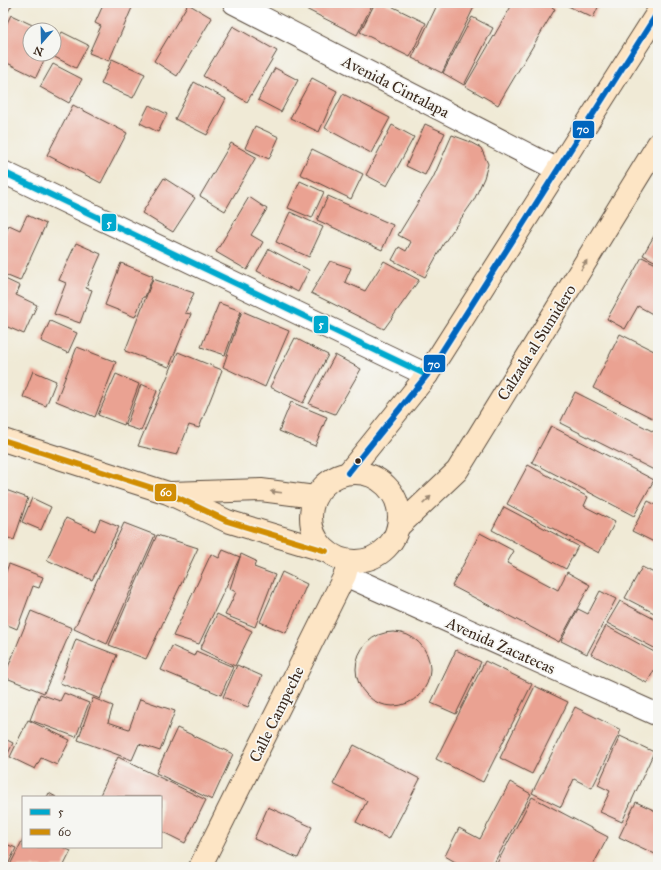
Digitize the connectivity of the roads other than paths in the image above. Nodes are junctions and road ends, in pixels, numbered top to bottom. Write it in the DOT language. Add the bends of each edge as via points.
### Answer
graph roads {
  1 [pos="234,3"];
  2 [pos="658,12"];
  3 [pos="654,157"];
  4 [pos="558,170"];
  5 [pos="3,172"];
  6 [pos="427,375"];
  7 [pos="3,440"];
  8 [pos="348,473"];
  9 [pos="168,493"];
  10 [pos="314,497"];
  11 [pos="398,527"];
  12 [pos="326,551"];
  13 [pos="347,568"];
  14 [pos="658,715"];
  15 [pos="200,867"];
  1 -- 4 [label="street, Avenida Cintalapa"];
  2 -- 4 [label="main road"];
  11 -- 3 [label="main road, Calzada al Sumidero, one-way" via="457,472"];
  4 -- 6 [label="main road"];
  5 -- 6 [label="street"];
  6 -- 8 [label="main road"];
  7 -- 9 [label="main road"];
  8 -- 10 [label="main road" via="334,477"];
  8 -- 11 [label="main road" via="363,473 388,487 396,499"];
  10 -- 9 [label="main road, one-way" via="261,490"];
  9 -- 12 [label="main road" via="227,521"];
  10 -- 12 [label="main road" via="310,511 311,526 316,540"];
  11 -- 13 [label="main road" via="392,541 384,550"];
  12 -- 13 [label="main road"];
  13 -- 14 [label="street, Avenida Zacatecas"];
  13 -- 15 [label="main road, Calle Campeche"];
}
